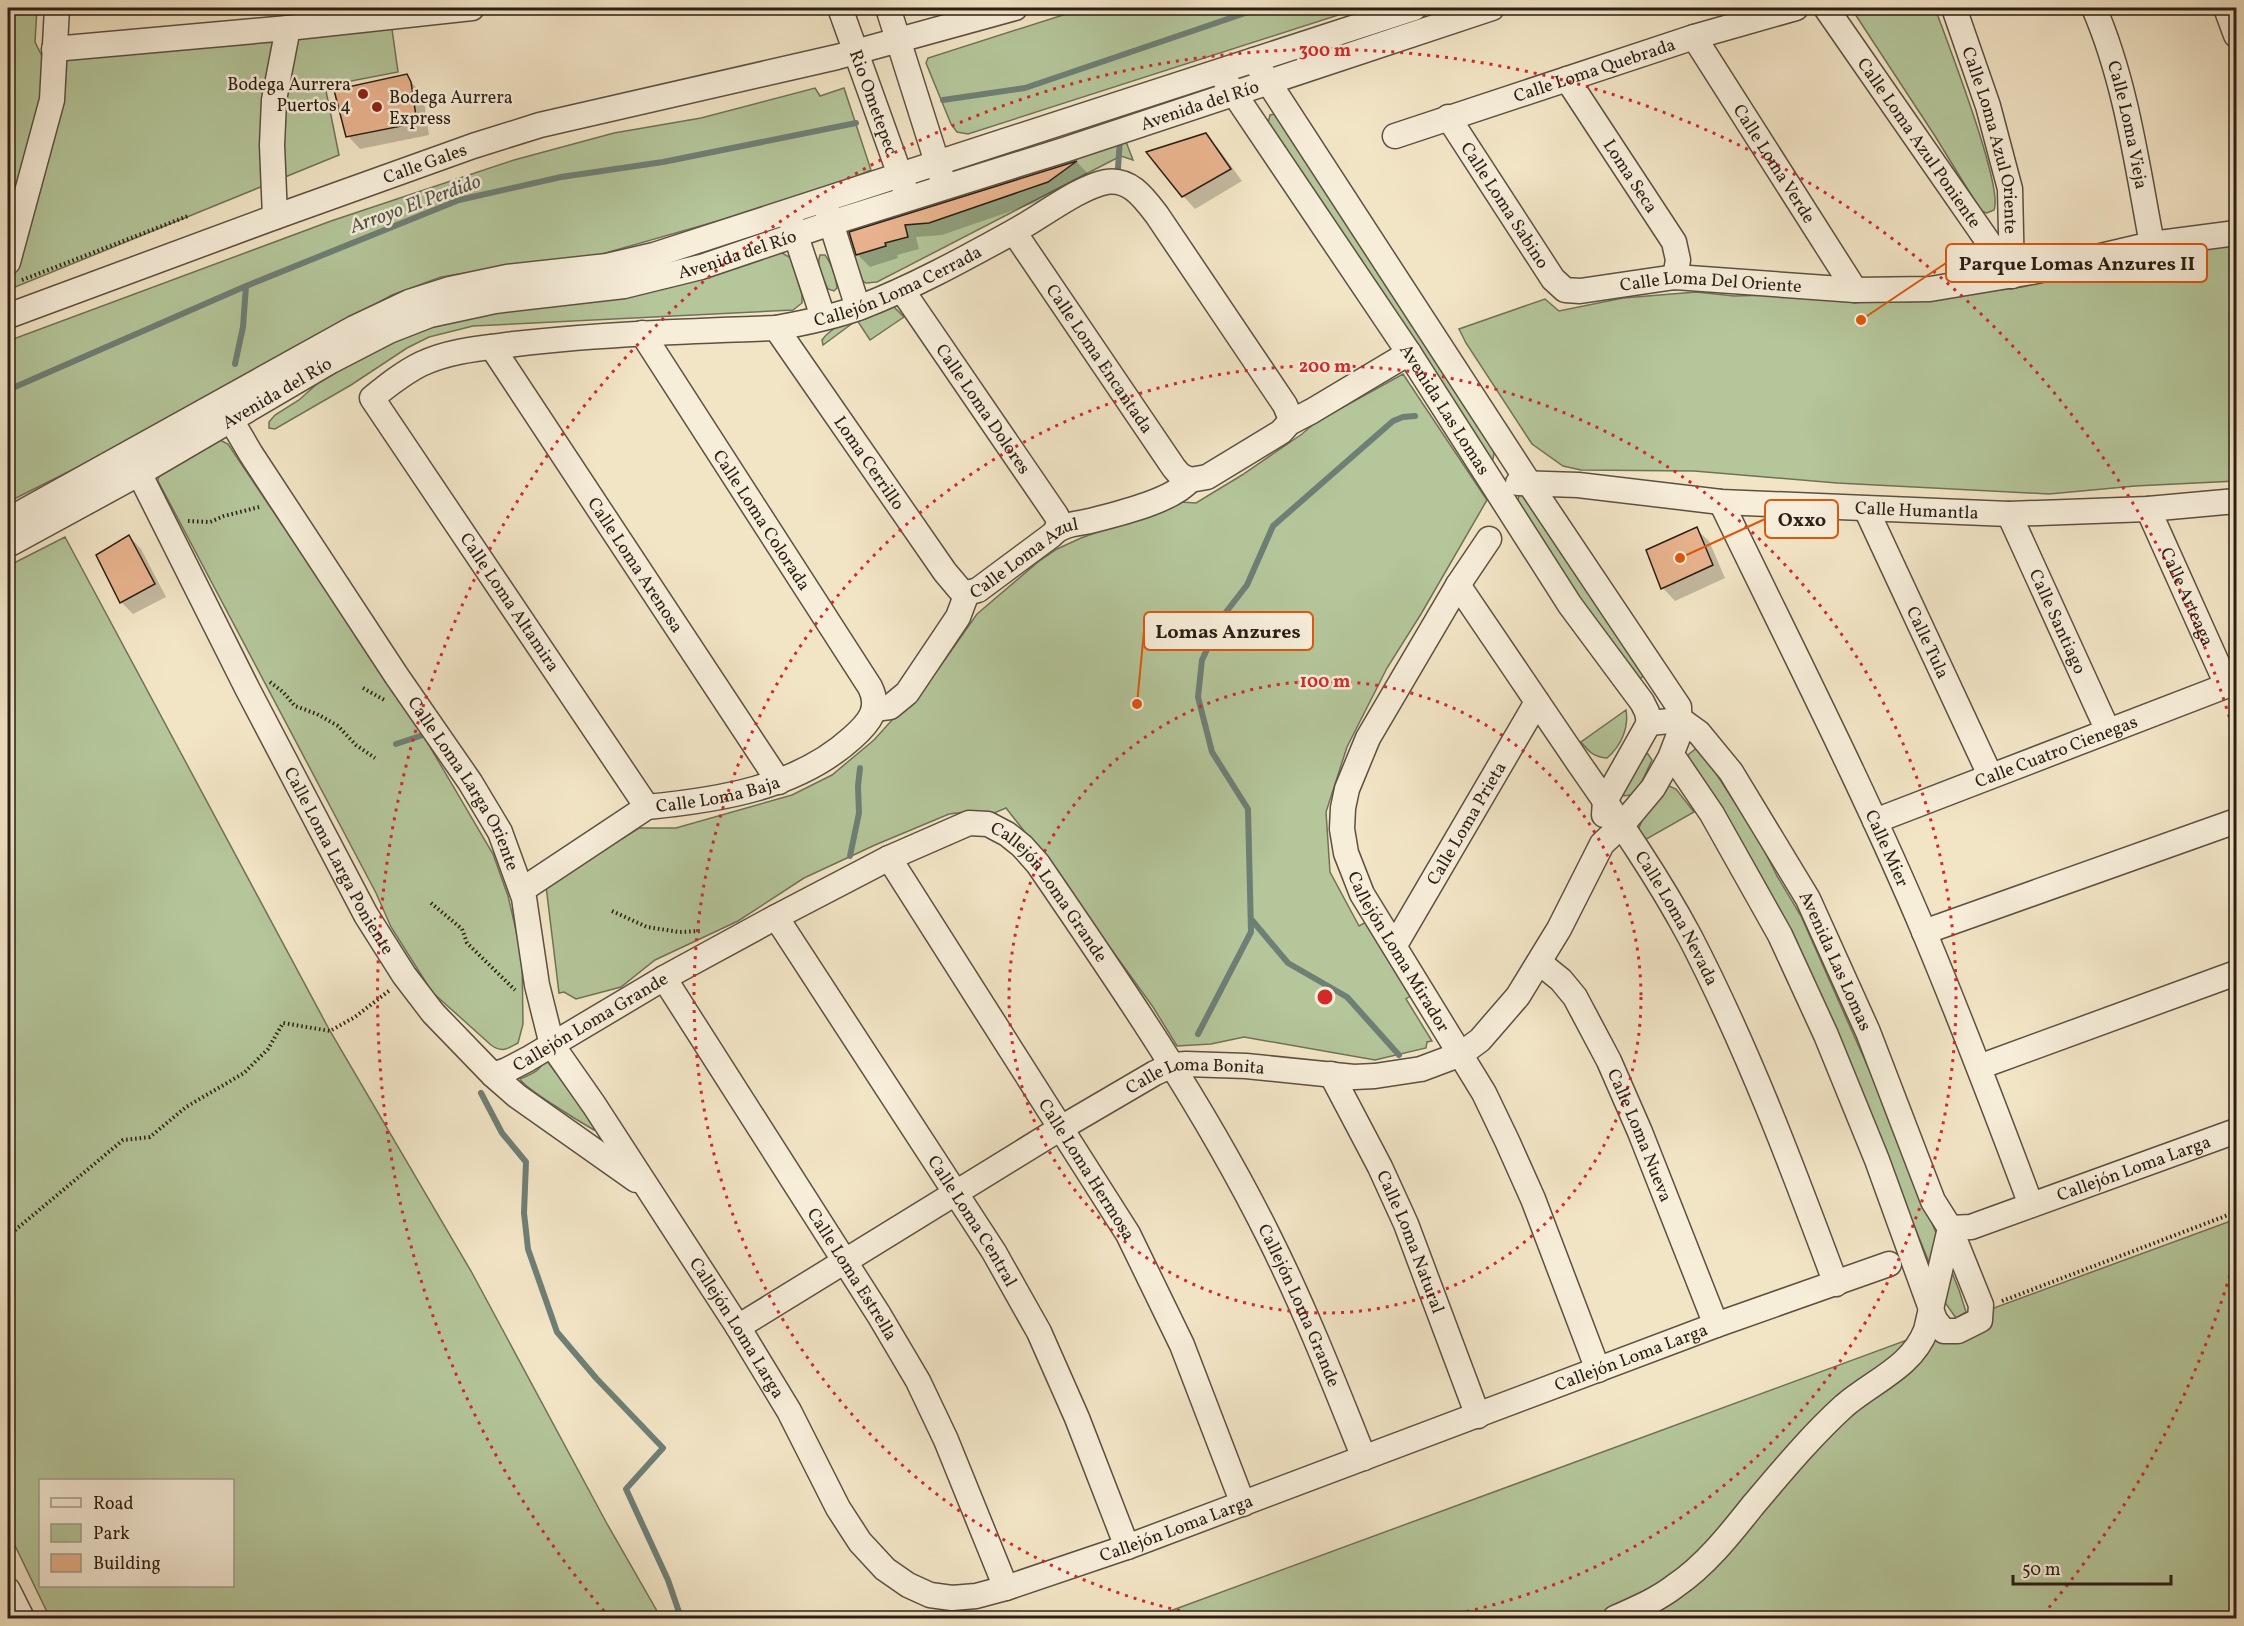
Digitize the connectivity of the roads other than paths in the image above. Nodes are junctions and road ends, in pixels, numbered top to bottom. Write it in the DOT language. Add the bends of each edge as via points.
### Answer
graph roads {
  1 [pos="57,8"];
  2 [pos="472,8"];
  3 [pos="840,8"];
  4 [pos="888,8"];
  5 [pos="1015,8"];
  6 [pos="1414,8"];
  7 [pos="1492,8"];
  8 [pos="1796,8"];
  9 [pos="1826,8"];
  10 [pos="1954,8"];
  11 [pos="2094,8"];
  12 [pos="2226,8"];
  13 [pos="288,28"];
  14 [pos="2236,35"];
  15 [pos="1694,37"];
  16 [pos="898,40"];
  17 [pos="54,49"];
  18 [pos="856,51"];
  19 [pos="1254,60"];
  20 [pos="1218,70"];
  21 [pos="1567,79"];
  22 [pos="1266,82"];
  23 [pos="1233,93"];
  24 [pos="1448,117"];
  25 [pos="1395,136"];
  26 [pos="935,155"];
  27 [pos="899,168"];
  28 [pos="945,186"];
  29 [pos="908,198"];
  30 [pos="827,212"];
  31 [pos="275,217"];
  32 [pos="792,224"];
  33 [pos="1014,232"];
  34 [pos="2236,233"];
  35 [pos="2152,244"];
  36 [pos="13,272"];
  37 [pos="2012,276"];
  38 [pos="1675,277"];
  39 [pos="902,290"];
  40 [pos="1565,290"];
  41 [pos="1855,290"];
  42 [pos="858,308"];
  43 [pos="8,316"];
  44 [pos="823,317"];
  45 [pos="776,328"];
  46 [pos="642,333"];
  47 [pos="492,347"];
  48 [pos="1409,353"];
  49 [pos="372,398"];
  50 [pos="226,412"];
  51 [pos="1289,423"];
  52 [pos="134,464"];
  53 [pos="1190,480"];
  54 [pos="1529,483"];
  55 [pos="1492,484"];
  56 [pos="2236,501"];
  57 [pos="1721,502"];
  58 [pos="1866,509"];
  59 [pos="2148,509"];
  60 [pos="2009,514"];
  61 [pos="8,520"];
  62 [pos="1057,528"];
  63 [pos="1489,539"];
  64 [pos="8,545"];
  65 [pos="1458,585"];
  66 [pos="967,593"];
  67 [pos="2232,683"];
  68 [pos="1537,702"];
  69 [pos="874,709"];
  70 [pos="1681,720"];
  71 [pos="1649,723"];
  72 [pos="2108,730"];
  73 [pos="1672,754"];
  74 [pos="1990,775"];
  75 [pos="778,782"];
  76 [pos="1605,801"];
  77 [pos="647,807"];
  78 [pos="1875,821"];
  79 [pos="2236,821"];
  80 [pos="1622,825"];
  81 [pos="1602,844"];
  82 [pos="889,858"];
  83 [pos="522,890"];
  84 [pos="776,917"];
  85 [pos="1924,932"];
  86 [pos="1395,945"];
  87 [pos="1540,963"];
  88 [pos="2236,973"];
  89 [pos="664,978"];
  90 [pos="552,1045"];
  91 [pos="1461,1054"];
  92 [pos="1173,1065"];
  93 [pos="1979,1067"];
  94 [pos="1331,1074"];
  95 [pos="493,1075"];
  96 [pos="1061,1128"];
  97 [pos="2236,1131"];
  98 [pos="647,1188"];
  99 [pos="957,1194"];
  100 [pos="2031,1205"];
  101 [pos="1950,1228"];
  102 [pos="844,1262"];
  103 [pos="1888,1264"];
  104 [pos="1836,1284"];
  105 [pos="1931,1311"];
  106 [pos="1716,1325"];
  107 [pos="738,1327"];
  108 [pos="1598,1370"];
  109 [pos="1478,1416"];
  110 [pos="1364,1458"];
  111 [pos="1243,1504"];
  112 [pos="1127,1547"];
  113 [pos="1006,1588"];
  114 [pos="8,1592"];
  115 [pos="22,1618"];
  116 [pos="1615,1618"];
  1 -- 17 [label="street"];
  2 -- 13 [label="street"];
  3 -- 18 [label="street, Rio Ometepec"];
  4 -- 16 [label="street"];
  5 -- 16 [label="street, Calle Gales"];
  6 -- 19 [label="street, Avenida del Río"];
  7 -- 22 [label="street, Avenida del Río"];
  8 -- 15 [label="street, Calle Loma Quebrada"];
  9 -- 37 [label="street, Calle Loma Azul Poniente"];
  10 -- 37 [label="street, Calle Loma Azul Oriente" via="1988,106 2010,189"];
  11 -- 35 [label="street, Calle Loma Vieja" via="2106,36 2130,126"];
  12 -- 14 [label="street"];
  13 -- 17 [label="street"];
  13 -- 31 [label="street" via="274,100"];
  15 -- 21 [label="street, Calle Loma Quebrada"];
  15 -- 41 [label="street, Calle Loma Verde"];
  16 -- 18 [label="street, Calle Gales"];
  16 -- 26 [label="street"];
  17 -- 36 [label="street" via="52,100"];
  18 -- 27 [label="street, Rio Ometepec"];
  18 -- 31 [label="street, Calle Gales" via="540,125"];
  19 -- 20 [label="street, Avenida del Río"];
  19 -- 22 [label="street, Avenida Las Lomas"];
  20 -- 23 [label="street, Avenida Las Lomas"];
  20 -- 26 [label="street, Avenida del Río"];
  21 -- 24 [label="street, Calle Loma Quebrada"];
  21 -- 38 [label="street, Loma Seca" via="1674,242 1678,260"];
  22 -- 23 [label="street, Avenida del Río"];
  22 -- 54 [label="street, Avenida Las Lomas"];
  23 -- 28 [label="street, Avenida del Río"];
  23 -- 48 [label="street, Avenida Las Lomas"];
  24 -- 25 [label="street, Calle Loma Quebrada"];
  24 -- 40 [label="street, Calle Loma Sabino" via="1552,279"];
  26 -- 27 [label="street, Avenida del Río"];
  26 -- 28 [label="street"];
  27 -- 29 [label="street, Rio Ometepec"];
  27 -- 30 [label="street, Avenida del Río"];
  28 -- 29 [label="street, Avenida del Río"];
  29 -- 30 [label="street, Avenida del Río"];
  30 -- 32 [label="street, Avenida del Río"];
  30 -- 42 [label="street"];
  31 -- 43 [label="street, Calle Gales"];
  32 -- 44 [label="street"];
  32 -- 50 [label="street, Avenida del Río" via="607,266 507,277 409,302 354,328"];
  33 -- 39 [label="street, Callejón Loma Cerrada"];
  33 -- 51 [label="street, Callejón Loma Cerrada" via="1088,188 1108,182 1126,184 1157,215 1285,405"];
  33 -- 53 [label="street, Calle Loma Encantada" via="1174,468"];
  34 -- 35 [label="street, Calle Loma Del Oriente"];
  35 -- 37 [label="street, Calle Loma Del Oriente"];
  37 -- 41 [label="street, Calle Loma Del Oriente" via="1930,289"];
  38 -- 40 [label="street, Calle Loma Del Oriente"];
  38 -- 41 [label="street, Calle Loma Del Oriente"];
  39 -- 42 [label="street, Callejón Loma Cerrada"];
  39 -- 62 [label="street, Calle Loma Dolores" via="1056,515"];
  42 -- 44 [label="street, Callejón Loma Cerrada"];
  44 -- 45 [label="street, Callejón Loma Cerrada"];
  45 -- 46 [label="street, Callejón Loma Cerrada"];
  45 -- 66 [label="street, Loma Cerrillo" via="945,572"];
  46 -- 47 [label="street, Callejón Loma Cerrada"];
  46 -- 69 [label="street, Calle Loma Colorada" via="870,687"];
  47 -- 49 [label="street, Callejón Loma Cerrada" via="451,353 422,363"];
  47 -- 75 [label="street, Calle Loma Arenosa"];
  48 -- 51 [label="street"];
  48 -- 55 [label="street, Avenida Las Lomas"];
  49 -- 77 [label="street, Calle Loma Altamira"];
  50 -- 52 [label="street, Avenida del Río"];
  50 -- 83 [label="street, Calle Loma Larga Oriente" via="470,782 500,832"];
  51 -- 53 [label="street" via="1281,432 1207,477"];
  52 -- 61 [label="street, Avenida del Río"];
  52 -- 64 [label="street, Avenida del Río"];
  52 -- 95 [label="street, Calle Loma Larga Poniente" via="361,905 414,988"];
  53 -- 62 [label="street, Calle Loma Azul" via="1172,495"];
  54 -- 55 [label="street, Calle Humantla"];
  54 -- 57 [label="street, Calle Humantla"];
  54 -- 70 [label="street, Avenida Las Lomas" via="1666,687 1679,708"];
  55 -- 71 [label="street, Avenida Las Lomas" via="1570,605 1642,702"];
  56 -- 59 [label="street, Calle Humantla"];
  57 -- 58 [label="street, Calle Humantla"];
  57 -- 78 [label="street, Calle Mier"];
  58 -- 60 [label="street, Calle Humantla"];
  58 -- 74 [label="street, Calle Tula"];
  59 -- 60 [label="street, Calle Humantla"];
  59 -- 67 [label="street, Calle Arteaga"];
  60 -- 72 [label="street, Calle Santiago"];
  62 -- 66 [label="street, Calle Loma Azul" via="978,590"];
  63 -- 65 [label="street, Callejón Loma Mirador"];
  65 -- 68 [label="street, Calle Loma Nevada"];
  65 -- 86 [label="street, Callejón Loma Mirador" via="1368,738 1342,808 1342,829 1352,871"];
  66 -- 69 [label="street, Calle Loma Azul" via="958,617 907,693 890,707"];
  67 -- 72 [label="street, Calle Cuatro Cienegas"];
  68 -- 76 [label="street, Calle Loma Nevada"];
  68 -- 86 [label="street, Calle Loma Prieta"];
  69 -- 75 [label="street, Calle Loma Baja" via="865,726 840,749"];
  70 -- 71 [label="street"];
  70 -- 73 [label="street, Calle Loma Bonita"];
  70 -- 101 [label="street, Avenida Las Lomas" via="1699,733 1731,772 1808,899 1868,1032 1934,1201"];
  71 -- 76 [label="street, Calle Loma Bonita"];
  72 -- 74 [label="street, Calle Cuatro Cienegas"];
  73 -- 80 [label="street, Calle Loma Bonita" via="1653,788"];
  73 -- 105 [label="street" via="1712,814 1780,935 1873,1149"];
  74 -- 78 [label="street, Calle Cuatro Cienegas"];
  75 -- 77 [label="street, Calle Loma Baja" via="746,792"];
  76 -- 80 [label="street, Calle Loma Nevada"];
  76 -- 81 [label="street, Calle Loma Bonita"];
  77 -- 83 [label="street, Calle Loma Baja"];
  78 -- 85 [label="street, Calle Mier"];
  79 -- 85 [label="street"];
  80 -- 81 [label="street, Calle Loma Bonita"];
  80 -- 104 [label="street, Calle Loma Nevada" via="1657,879 1733,1024 1783,1142"];
  81 -- 87 [label="street, Calle Loma Bonita"];
  82 -- 84 [label="street, Callejón Loma Grande"];
  82 -- 92 [label="street, Callejón Loma Grande" via="969,823 988,824 1007,834 1038,864"];
  82 -- 96 [label="street, Calle Loma Hermosa"];
  83 -- 90 [label="street, Calle Loma Larga Oriente" via="537,985"];
  84 -- 89 [label="street, Callejón Loma Grande"];
  84 -- 99 [label="street, Calle Loma Central"];
  85 -- 93 [label="street, Calle Mier"];
  86 -- 91 [label="street, Callejón Loma Mirador"];
  87 -- 91 [label="street, Calle Loma Bonita" via="1498,1020"];
  87 -- 106 [label="street, Calle Loma Nueva" via="1575,997 1609,1061"];
  88 -- 93 [label="street"];
  89 -- 90 [label="street, Callejón Loma Grande"];
  89 -- 102 [label="street, Calle Loma Estrella"];
  90 -- 95 [label="street, Callejón Loma Grande"];
  90 -- 98 [label="street, Calle Loma Larga Oriente"];
  91 -- 94 [label="street, Calle Loma Bonita" via="1439,1064 1400,1073"];
  91 -- 108 [label="street, Callejón Loma Mirador" via="1484,1093 1533,1199"];
  92 -- 94 [label="street, Calle Loma Bonita" via="1246,1066"];
  92 -- 96 [label="street, Calle Loma Bonita"];
  92 -- 110 [label="street, Callejón Loma Grande" via="1268,1235 1303,1307"];
  93 -- 100 [label="street, Calle Mier"];
  94 -- 109 [label="street, Calle Loma Natural" via="1406,1224"];
  95 -- 98 [label="street, Calle Loma Larga Poniente"];
  96 -- 99 [label="street, Calle Loma Bonita"];
  96 -- 111 [label="street, Calle Loma Hermosa" via="1128,1234 1156,1287"];
  97 -- 100 [label="street, Callejón Loma Larga"];
  98 -- 107 [label="street, Callejón Loma Larga"];
  99 -- 102 [label="street, Calle Loma Bonita"];
  99 -- 112 [label="street, Calle Loma Central" via="1039,1332"];
  100 -- 101 [label="street, Callejón Loma Larga" via="1971,1227"];
  101 -- 105 [label="street"];
  101 -- 105 [label="street, Avenida Las Lomas" via="1981,1305 1980,1320 1958,1331 1944,1331"];
  102 -- 107 [label="street, Calle Loma Bonita"];
  102 -- 113 [label="street, Calle Loma Estrella" via="918,1381"];
  103 -- 104 [label="street, Callejón Loma Larga"];
  104 -- 106 [label="street, Callejón Loma Larga"];
  105 -- 116 [label="street" via="1921,1344 1911,1357 1872,1383 1824,1424 1703,1562 1676,1586"];
  106 -- 108 [label="street, Callejón Loma Larga"];
  107 -- 113 [label="street, Callejón Loma Larga" via="789,1411 838,1508 860,1542 885,1569 930,1595 976,1596"];
  108 -- 109 [label="street, Callejón Loma Larga"];
  109 -- 110 [label="street, Callejón Loma Larga"];
  110 -- 111 [label="street, Callejón Loma Larga"];
  111 -- 112 [label="street, Callejón Loma Larga"];
  112 -- 113 [label="street, Callejón Loma Larga"];
  114 -- 115 [label="street"];
}
